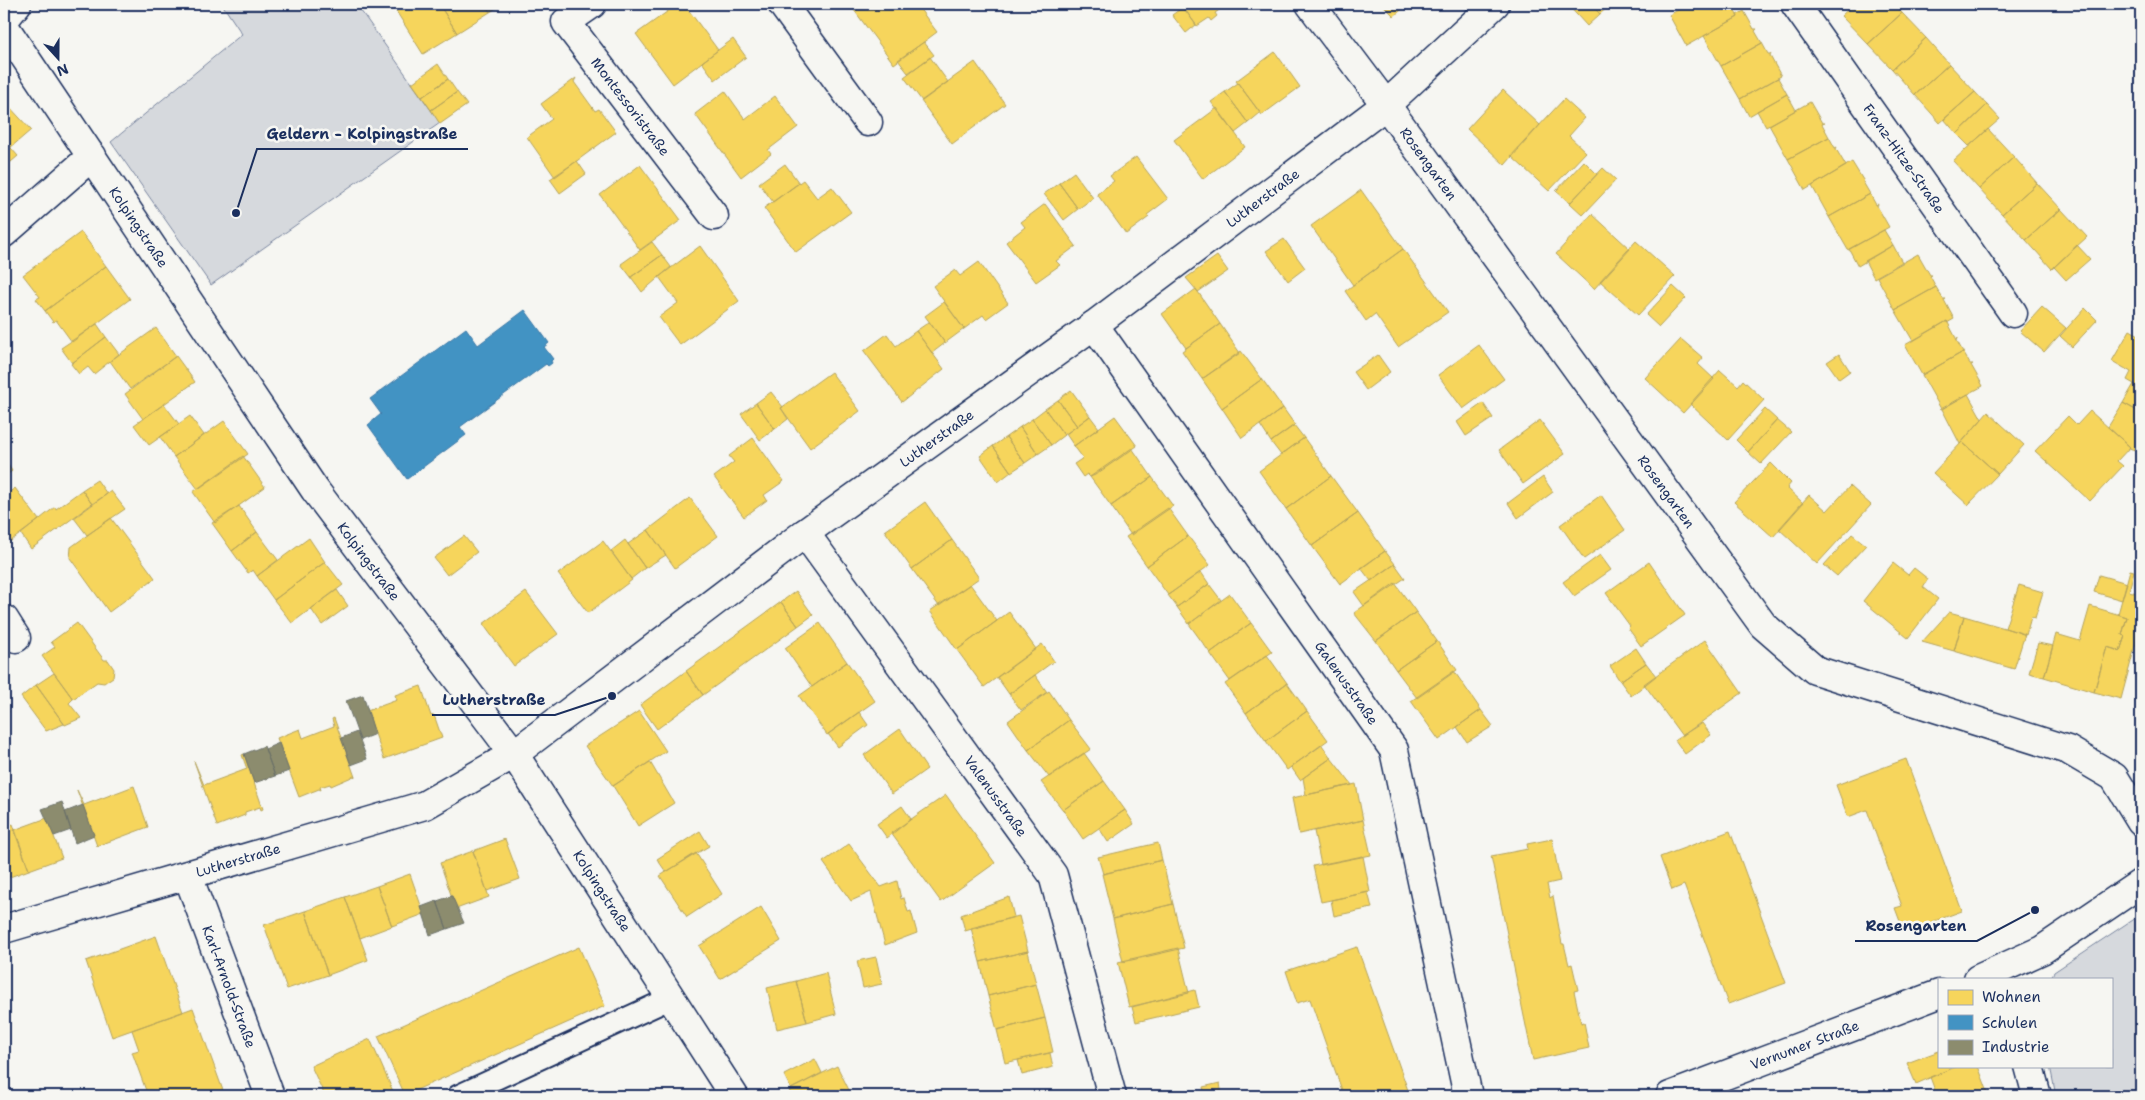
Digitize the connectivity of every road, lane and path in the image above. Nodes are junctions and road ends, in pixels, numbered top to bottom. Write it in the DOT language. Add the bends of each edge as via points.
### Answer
graph roads {
  1 [pos="17,4"];
  2 [pos="592,4"];
  3 [pos="782,4"];
  4 [pos="1310,4"];
  5 [pos="1495,4"];
  6 [pos="1795,4"];
  7 [pos="4,20"];
  8 [pos="4,26"];
  9 [pos="1386,105"];
  10 [pos="868,122"];
  11 [pos="92,156"];
  12 [pos="714,216"];
  13 [pos="4,233"];
  14 [pos="2013,313"];
  15 [pos="1094,325"];
  16 [pos="804,533"];
  17 [pos="514,754"];
  18 [pos="2141,821"];
  19 [pos="188,876"];
  20 [pos="2141,883"];
  21 [pos="4,929"];
  22 [pos="2005,974"];
  23 [pos="1983,978"];
  24 [pos="1938,994"];
  25 [pos="671,998"];
  26 [pos="2029,1068"];
  27 [pos="270,1096"];
  28 [pos="458,1096"];
  29 [pos="734,1096"];
  30 [pos="1112,1096"];
  31 [pos="1468,1096"];
  32 [pos="1670,1096"];
  33 [pos="2036,1096"];
  1 -- 7 [label="street"];
  2 -- 12 [label="street, Montessoristraße" via="566,22"];
  3 -- 10 [label="street"];
  4 -- 9 [label="street, Rosengarten"];
  5 -- 9 [label="street, Lutherstraße"];
  6 -- 14 [label="street, Franz-Hitze-Straße"];
  8 -- 11 [label="street, Kolpingstraße"];
  9 -- 15 [label="street, Lutherstraße"];
  9 -- 18 [label="street, Rosengarten" via="1763,625 1815,670 2068,750 2114,777"];
  11 -- 13 [label="street"];
  11 -- 17 [label="street, Kolpingstraße" via="315,490"];
  15 -- 16 [label="street, Lutherstraße"];
  15 -- 31 [label="street, Galenusstraße" via="1394,750"];
  16 -- 17 [label="street, Lutherstraße"];
  16 -- 30 [label="street, Valenusstraße" via="1053,875"];
  17 -- 19 [label="street, Lutherstraße" via="425,805"];
  17 -- 25 [label="street, Kolpingstraße"];
  19 -- 21 [label="street, Lutherstraße"];
  19 -- 27 [label="street, Karl-Arnold-Straße"];
  20 -- 22 [label="street"];
  22 -- 23 [label="street"];
  24 -- 32 [label="street, Vernumer Straße"];
  25 -- 28 [label="lane"];
  25 -- 29 [label="street, Kolpingstraße"];
  26 -- 33 [label="street"];
}
